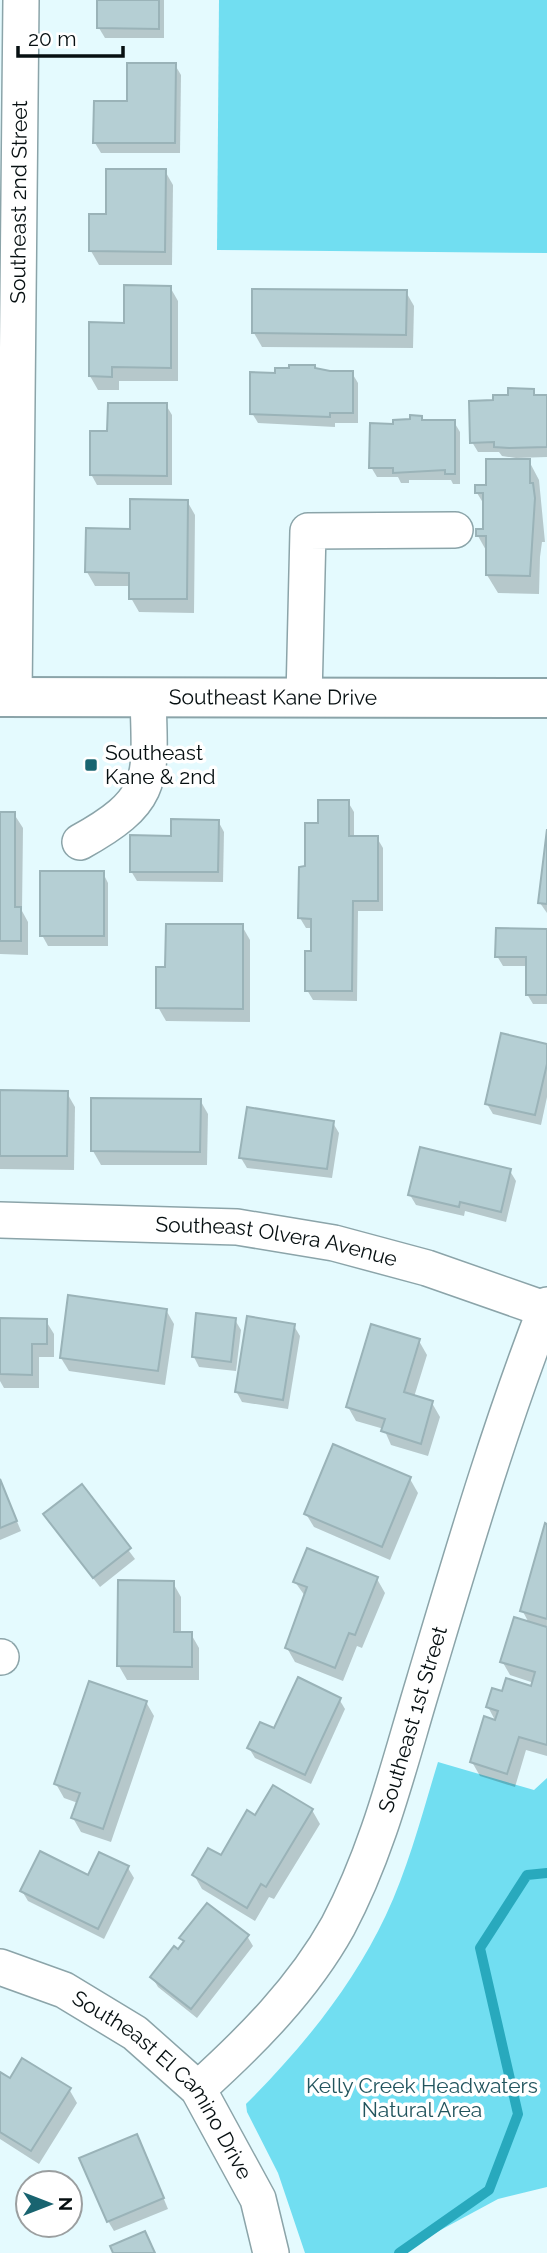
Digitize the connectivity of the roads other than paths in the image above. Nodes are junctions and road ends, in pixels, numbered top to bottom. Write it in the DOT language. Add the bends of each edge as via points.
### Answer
graph roads {
  1 [pos="21,0"];
  2 [pos="9,251"];
  3 [pos="456,530"];
  4 [pos="7,697"];
  5 [pos="148,697"];
  6 [pos="304,697"];
  7 [pos="547,698"];
  8 [pos="80,842"];
  9 [pos="0,1220"];
  10 [pos="546,1308"];
  11 [pos="0,1968"];
  12 [pos="198,2089"];
  13 [pos="271,2253"];
  1 -- 2 [label="street, Southeast 2nd Street"];
  2 -- 4 [label="street, Southeast 2nd Street"];
  3 -- 6 [label="street" via="308,531"];
  4 -- 5 [label="main road, Southeast Kane Drive"];
  5 -- 6 [label="main road, Southeast Kane Drive"];
  5 -- 8 [label="street" via="146,784 115,822"];
  6 -- 7 [label="main road, Southeast Kane Drive"];
  9 -- 10 [label="street, Southeast Olvera Avenue" via="237,1227 334,1243"];
  10 -- 12 [label="street, Southeast 1st Street" via="486,1473 374,1848 337,1927 285,2002 256,2036"];
  11 -- 12 [label="street, Southeast El Camino Drive" via="64,1990 135,2033"];
  12 -- 13 [label="street, Southeast El Camino Drive" via="258,2199"];
}
